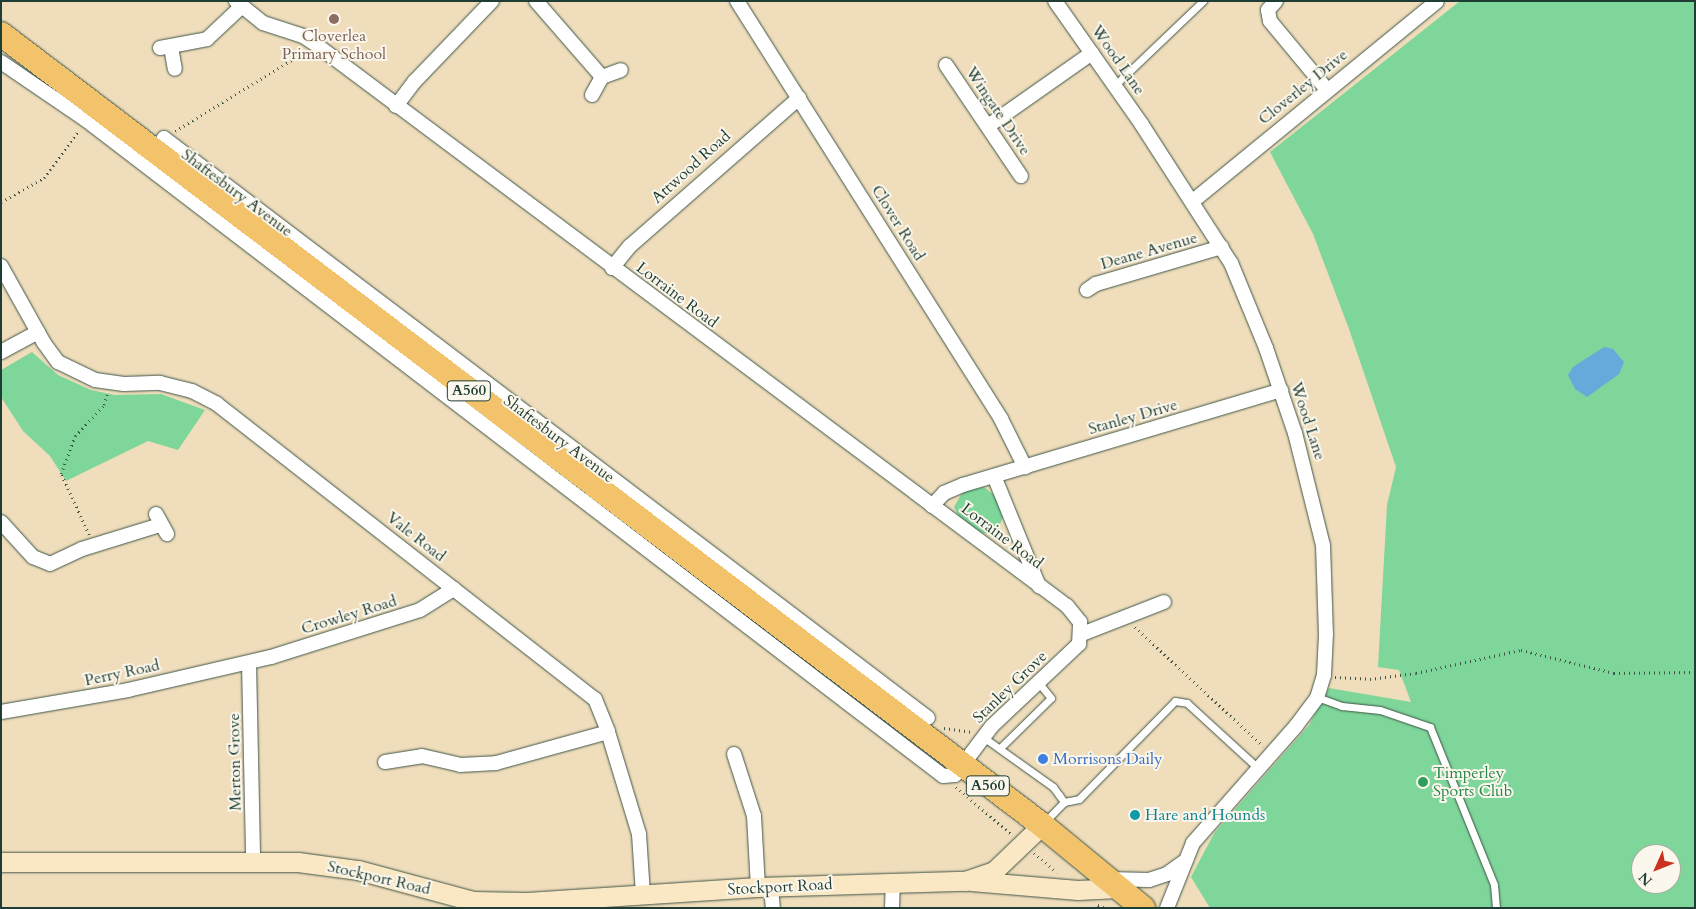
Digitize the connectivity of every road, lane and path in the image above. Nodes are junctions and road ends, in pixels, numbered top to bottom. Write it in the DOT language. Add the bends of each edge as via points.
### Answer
graph roads {
  1 [pos="492,1"];
  2 [pos="536,1"];
  3 [pos="737,1"];
  4 [pos="1055,1"];
  5 [pos="1203,1"];
  6 [pos="1276,1"];
  7 [pos="1437,1"];
  8 [pos="238,4"];
  9 [pos="1,34"];
  10 [pos="318,46"];
  11 [pos="1092,53"];
  12 [pos="1,62"];
  13 [pos="946,65"];
  14 [pos="175,69"];
  15 [pos="621,70"];
  16 [pos="602,77"];
  17 [pos="1115,85"];
  18 [pos="1327,90"];
  19 [pos="592,95"];
  20 [pos="799,98"];
  21 [pos="396,106"];
  22 [pos="86,120"];
  23 [pos="988,126"];
  24 [pos="159,145"];
  25 [pos="1021,176"];
  26 [pos="1193,201"];
  27 [pos="1,202"];
  28 [pos="1222,247"];
  29 [pos="282,260"];
  30 [pos="1,266"];
  31 [pos="612,268"];
  32 [pos="1087,290"];
  33 [pos="38,332"];
  34 [pos="1,352"];
  35 [pos="107,382"];
  36 [pos="1280,390"];
  37 [pos="1025,467"];
  38 [pos="994,476"];
  39 [pos="932,506"];
  40 [pos="1,522"];
  41 [pos="161,524"];
  42 [pos="94,545"];
  43 [pos="1040,586"];
  44 [pos="454,589"];
  45 [pos="1164,602"];
  46 [pos="1126,616"];
  47 [pos="1082,634"];
  48 [pos="249,663"];
  49 [pos="1695,672"];
  50 [pos="1324,675"];
  51 [pos="1039,683"];
  52 [pos="1317,697"];
  53 [pos="890,702"];
  54 [pos="1,712"];
  55 [pos="917,728"];
  56 [pos="608,732"];
  57 [pos="983,737"];
  58 [pos="1000,748"];
  59 [pos="734,754"];
  60 [pos="1271,754"];
  61 [pos="385,762"];
  62 [pos="1258,768"];
  63 [pos="954,772"];
  64 [pos="1064,802"];
  65 [pos="1042,825"];
  66 [pos="1007,830"];
  67 [pos="253,860"];
  68 [pos="1,862"];
  69 [pos="1184,862"];
  70 [pos="964,880"];
  71 [pos="893,882"];
  72 [pos="1113,883"];
  73 [pos="765,887"];
  74 [pos="651,899"];
  75 [pos="773,908"];
  76 [pos="892,908"];
  77 [pos="1143,908"];
  78 [pos="1167,908"];
  79 [pos="1496,908"];
  1 -- 21 [label="street" via="415,81"];
  2 -- 16 [label="street"];
  3 -- 20 [label="street, Clover Road"];
  4 -- 11 [label="street, Wood Lane"];
  5 -- 17 [label="lane"];
  6 -- 18 [label="street" via="1268,10 1270,21"];
  7 -- 18 [label="street, Cloverley Drive"];
  8 -- 10 [label="street, Lorraine Road" via="263,23 303,36"];
  8 -- 14 [label="street" via="207,39 166,48"];
  9 -- 24 [label="highway, Shaftesbury Avenue / A560"];
  10 -- 21 [label="street, Lorraine Road"];
  10 -- 24 [label="path"];
  11 -- 17 [label="street, Wood Lane"];
  11 -- 23 [label="street"];
  12 -- 22 [label="street, Shaftesbury Avenue"];
  13 -- 23 [label="street, Wingate Drive"];
  15 -- 16 [label="street"];
  16 -- 19 [label="street"];
  17 -- 26 [label="street, Wood Lane"];
  18 -- 26 [label="street, Cloverley Drive"];
  20 -- 31 [label="street, Attwood Road" via="630,246"];
  20 -- 37 [label="street, Clover Road" via="1001,419"];
  21 -- 31 [label="street, Lorraine Road"];
  22 -- 27 [label="path" via="44,178"];
  22 -- 29 [label="street, Shaftesbury Avenue"];
  23 -- 25 [label="street, Wingate Drive"];
  24 -- 29 [label="highway, Shaftesbury Avenue / A560"];
  24 -- 53 [label="street, Shaftesbury Avenue"];
  26 -- 28 [label="street, Wood Lane"];
  28 -- 32 [label="street, Deane Avenue" via="1096,284"];
  28 -- 36 [label="street, Wood Lane" via="1255,319"];
  29 -- 53 [label="highway, Shaftesbury Avenue / A560"];
  29 -- 55 [label="street, Shaftesbury Avenue"];
  30 -- 33 [label="street, Vale Road"];
  31 -- 39 [label="street, Lorraine Road"];
  33 -- 34 [label="street"];
  33 -- 35 [label="street, Vale Road" via="58,362 85,377"];
  35 -- 42 [label="path" via="106,400 75,436 61,474"];
  35 -- 44 [label="street, Vale Road" via="160,383 192,391 217,404"];
  36 -- 37 [label="street, Stanley Drive"];
  36 -- 50 [label="street, Wood Lane" via="1310,484 1323,545 1326,596"];
  37 -- 38 [label="street, Stanley Drive"];
  38 -- 39 [label="street, Stanley Drive" via="952,489"];
  38 -- 43 [label="street"];
  39 -- 43 [label="street, Lorraine Road"];
  40 -- 42 [label="street" via="33,557 45,564 58,562"];
  41 -- 42 [label="street"];
  43 -- 47 [label="street, Lorraine Road" via="1073,612 1080,622"];
  44 -- 48 [label="street, Crowley Road" via="420,610"];
  44 -- 56 [label="street, Vale Road" via="595,699"];
  45 -- 46 [label="street"];
  46 -- 47 [label="street"];
  46 -- 60 [label="path"];
  47 -- 51 [label="street, Stanley Grove" via="1076,648"];
  48 -- 54 [label="street, Perry Road" via="54,705"];
  48 -- 67 [label="street, Merton Grove"];
  49 -- 50 [label="path" via="1614,673 1521,650 1398,676 1362,679"];
  50 -- 52 [label="street, Wood Lane"];
  51 -- 57 [label="street, Stanley Grove"];
  51 -- 58 [label="lane" via="1051,698"];
  52 -- 60 [label="street, Wood Lane"];
  52 -- 79 [label="lane" via="1342,706 1380,710 1430,728 1494,886"];
  53 -- 55 [label="highway, Shaftesbury Avenue / A560"];
  55 -- 57 [label="path" via="942,727"];
  55 -- 63 [label="highway, Shaftesbury Avenue / A560"];
  56 -- 61 [label="street" via="496,763 455,764 422,756"];
  56 -- 74 [label="street, Vale Road" via="639,834"];
  57 -- 58 [label="lane"];
  57 -- 63 [label="street, Stanley Grove"];
  58 -- 64 [label="lane" via="1053,787"];
  59 -- 73 [label="street" via="754,816"];
  60 -- 62 [label="street, Wood Lane"];
  62 -- 64 [label="lane" via="1187,703 1175,701 1079,798"];
  62 -- 69 [label="street, Wood Lane" via="1205,827"];
  63 -- 65 [label="highway, Shaftesbury Avenue / A560"];
  63 -- 66 [label="path"];
  64 -- 65 [label="lane"];
  65 -- 70 [label="main road, Stockport Road" via="994,870"];
  65 -- 72 [label="highway, A560"];
  67 -- 68 [label="main road, Stockport Road"];
  67 -- 74 [label="main road, Stockport Road" via="350,869 473,901"];
  69 -- 72 [label="street, Wood Lane" via="1167,874 1149,880"];
  69 -- 78 [label="street, Wood Lane"];
  70 -- 71 [label="main road, Stockport Road"];
  70 -- 72 [label="main road, Stockport Road" via="1078,890"];
  71 -- 73 [label="main road, Stockport Road"];
  71 -- 76 [label="street"];
  72 -- 77 [label="highway, A560"];
  73 -- 74 [label="main road, Stockport Road"];
  73 -- 75 [label="street"];
}
